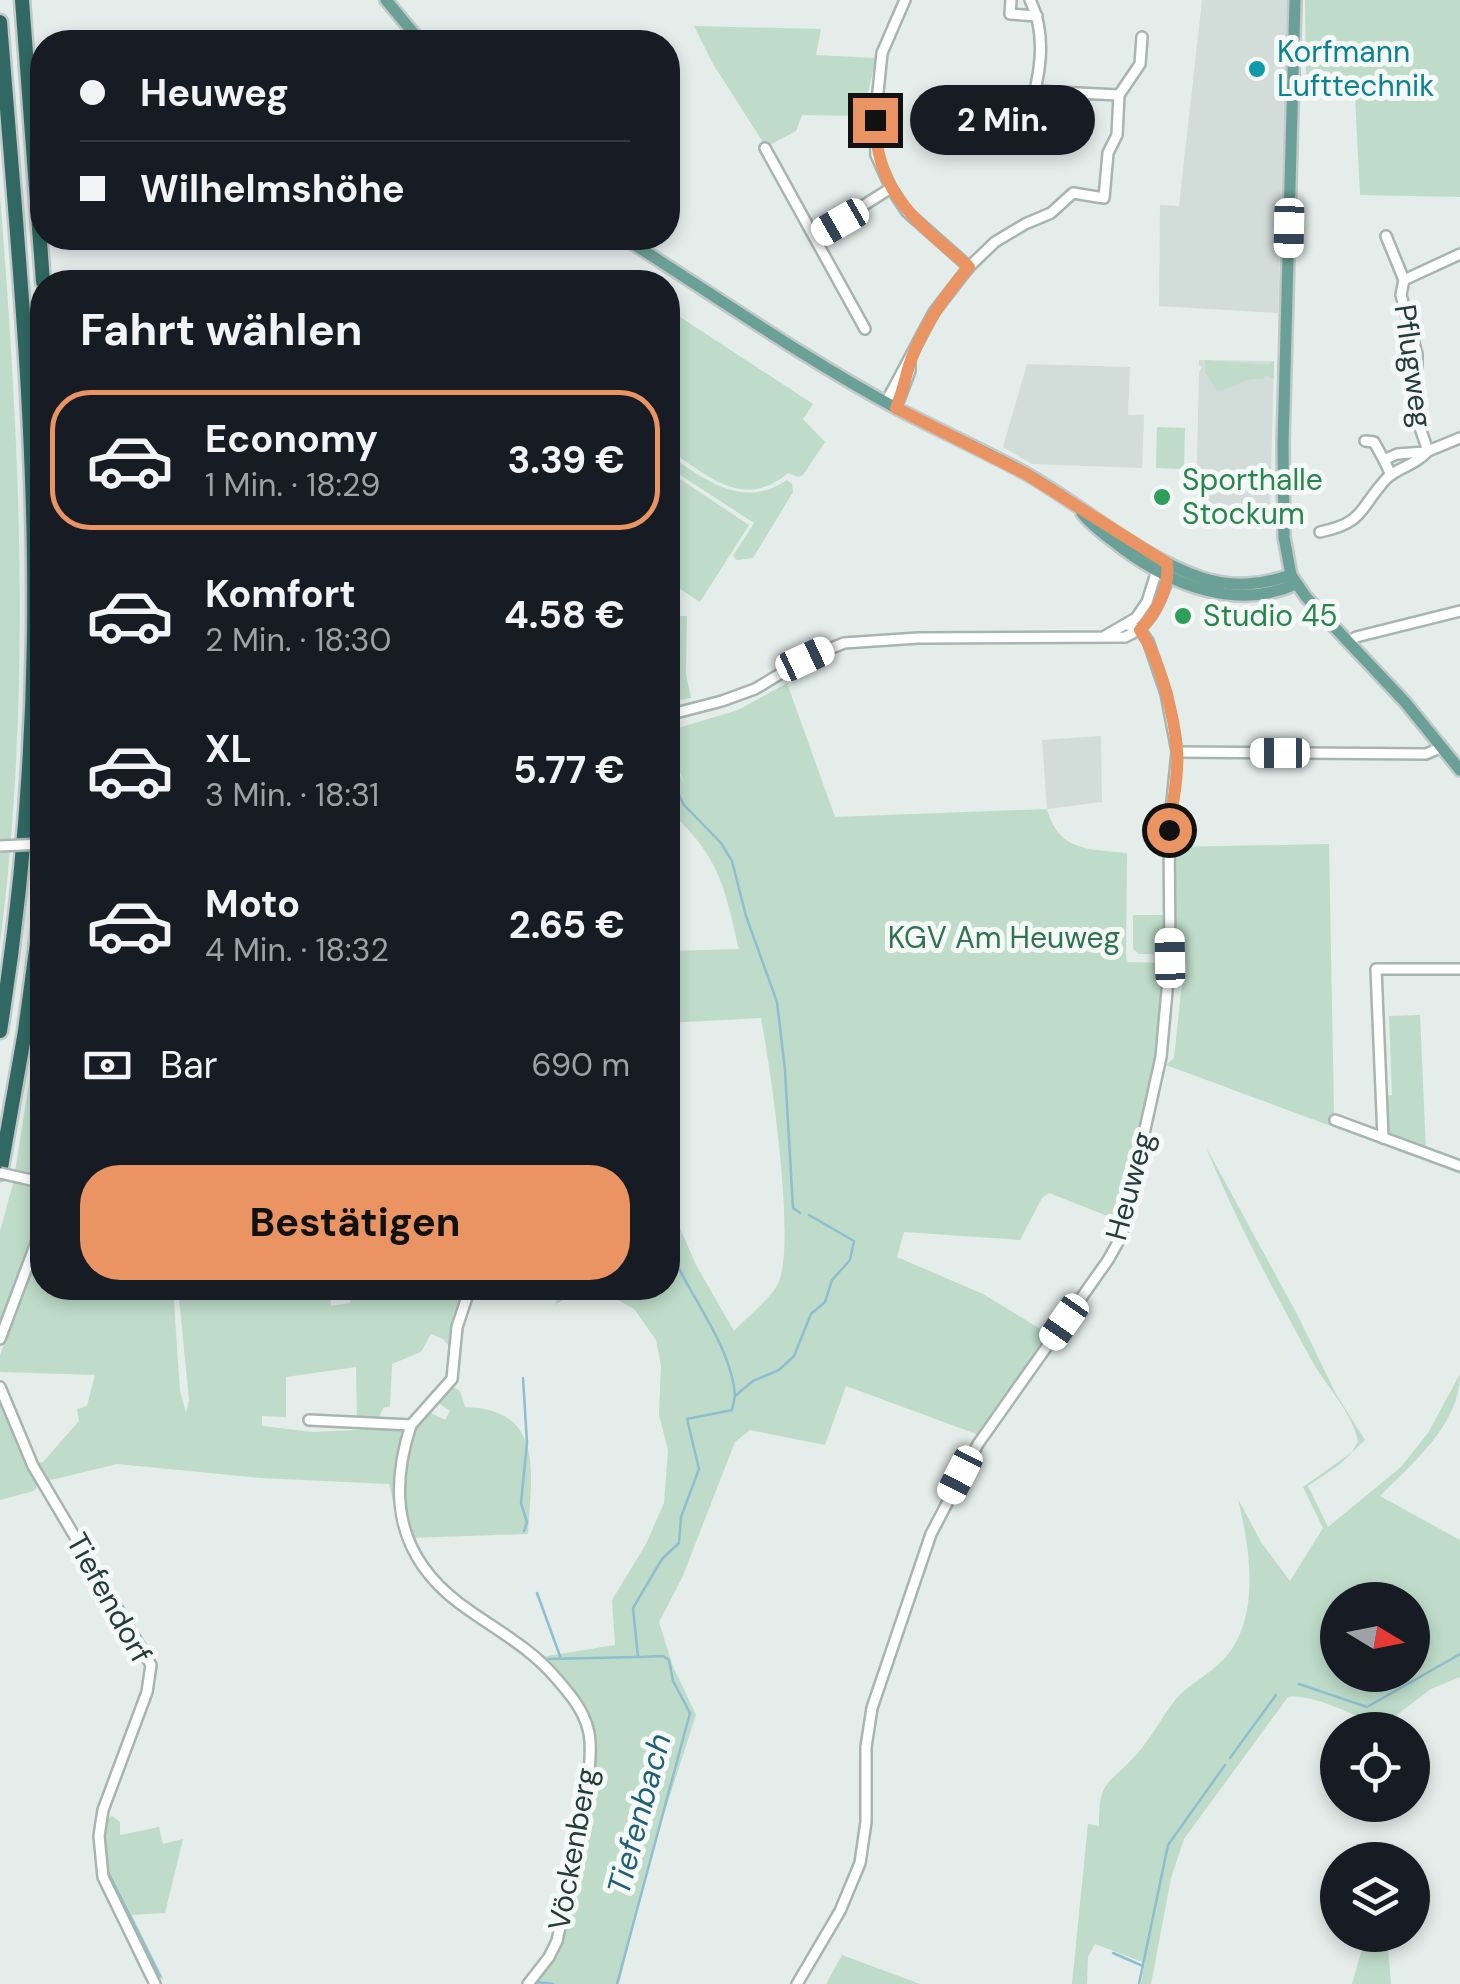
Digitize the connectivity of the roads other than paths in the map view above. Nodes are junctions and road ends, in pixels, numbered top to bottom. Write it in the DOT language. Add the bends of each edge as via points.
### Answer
graph roads {
  1 [pos="22,0"];
  2 [pos="386,0"];
  3 [pos="905,0"];
  4 [pos="1011,0"];
  5 [pos="1030,0"];
  6 [pos="1295,0"];
  7 [pos="1037,16"];
  8 [pos="0,22"];
  9 [pos="411,30"];
  10 [pos="1142,37"];
  11 [pos="1036,91"];
  12 [pos="1119,95"];
  13 [pos="30,107"];
  14 [pos="1027,116"];
  15 [pos="765,148"];
  16 [pos="891,188"];
  17 [pos="815,236"];
  18 [pos="1386,236"];
  19 [pos="643,250"];
  20 [pos="1457,255"];
  21 [pos="969,267"];
  22 [pos="675,270"];
  23 [pos="1460,271"];
  24 [pos="680,273"];
  25 [pos="1404,280"];
  26 [pos="865,329"];
  27 [pos="891,405"];
  28 [pos="1460,438"];
  29 [pos="1364,442"];
  30 [pos="1428,451"];
  31 [pos="1384,460"];
  32 [pos="1390,475"];
  33 [pos="30,506"];
  34 [pos="1320,532"];
  35 [pos="1164,570"];
  36 [pos="1294,579"];
  37 [pos="1460,611"];
  38 [pos="1128,625"];
  39 [pos="1140,630"];
  40 [pos="1104,636"];
  41 [pos="1349,642"];
  42 [pos="680,711"];
  43 [pos="30,717"];
  44 [pos="1442,748"];
  45 [pos="1177,752"];
  46 [pos="1460,770"];
  47 [pos="30,845"];
  48 [pos="0,846"];
  49 [pos="1460,969"];
  50 [pos="30,1000"];
  51 [pos="0,1031"];
  52 [pos="1334,1120"];
  53 [pos="1383,1138"];
  54 [pos="1460,1166"];
  55 [pos="0,1173"];
  56 [pos="30,1180"];
  57 [pos="30,1259"];
  58 [pos="466,1300"];
  59 [pos="0,1338"];
  60 [pos="0,1388"];
  61 [pos="309,1420"];
  62 [pos="411,1425"];
  63 [pos="155,1984"];
  64 [pos="528,1984"];
  65 [pos="797,1984"];
  1 -- 13 [label="highway"];
  2 -- 9 [label="main road"];
  3 -- 16 [label="street" via="882,53 875,120 876,155"];
  4 -- 7 [label="street" via="1010,14"];
  5 -- 7 [label="street"];
  6 -- 36 [label="main road" via="1283,444 1284,537"];
  7 -- 11 [label="street"];
  8 -- 33 [label="highway"];
  10 -- 12 [label="street" via="1140,64"];
  11 -- 12 [label="street"];
  11 -- 14 [label="street"];
  12 -- 21 [label="street" via="1104,198 1073,193"];
  15 -- 17 [label="street"];
  16 -- 17 [label="street"];
  16 -- 21 [label="street" via="912,218"];
  17 -- 26 [label="street"];
  18 -- 25 [label="street, Pflugweg"];
  19 -- 22 [label="main road"];
  20 -- 23 [label="street, Pflugweg"];
  20 -- 25 [label="street, Pflugweg"];
  21 -- 27 [label="street" via="902,368"];
  24 -- 27 [label="main road"];
  25 -- 30 [label="street, Pflugweg" via="1401,295 1417,354 1417,419"];
  27 -- 35 [label="main road" via="1026,474"];
  28 -- 30 [label="street, Pflugweg"];
  29 -- 31 [label="street, Pflugweg" via="1374,442"];
  30 -- 31 [label="street, Pflugweg"];
  30 -- 32 [label="street, Pflugweg"];
  31 -- 32 [label="street, Pflugweg"];
  32 -- 34 [label="street, Pflugweg" via="1348,526"];
  35 -- 36 [label="main road" via="1232,596 1269,593"];
  35 -- 38 [label="street"];
  35 -- 39 [label="street" via="1158,604"];
  36 -- 41 [label="main road"];
  37 -- 41 [label="street"];
  38 -- 39 [label="street"];
  38 -- 40 [label="street"];
  39 -- 40 [label="street"];
  39 -- 45 [label="street, Heuweg" via="1166,694"];
  40 -- 42 [label="street" via="844,643 755,689"];
  41 -- 44 [label="main road"];
  43 -- 51 [label="highway" via="24,833"];
  44 -- 45 [label="street" via="1426,754"];
  44 -- 46 [label="main road"];
  45 -- 65 [label="street, Heuweg" via="1166,1022 1121,1237 978,1444 931,1534 872,1708 860,1864"];
  47 -- 48 [label="street, bridge"];
  49 -- 53 [label="street" via="1376,968"];
  50 -- 55 [label="highway"];
  52 -- 53 [label="street"];
  53 -- 54 [label="street"];
  55 -- 56 [label="street, bridge"];
  57 -- 59 [label="street"];
  58 -- 62 [label="street, Vöckenberg" via="452,1379"];
  60 -- 63 [label="street, Tiefendorf" via="33,1466 151,1665 100,1836 102,1877"];
  61 -- 62 [label="street"];
  62 -- 64 [label="street, Vöckenberg" via="397,1487 411,1548 457,1601 540,1660 580,1709 591,1740 557,1941"];
}
